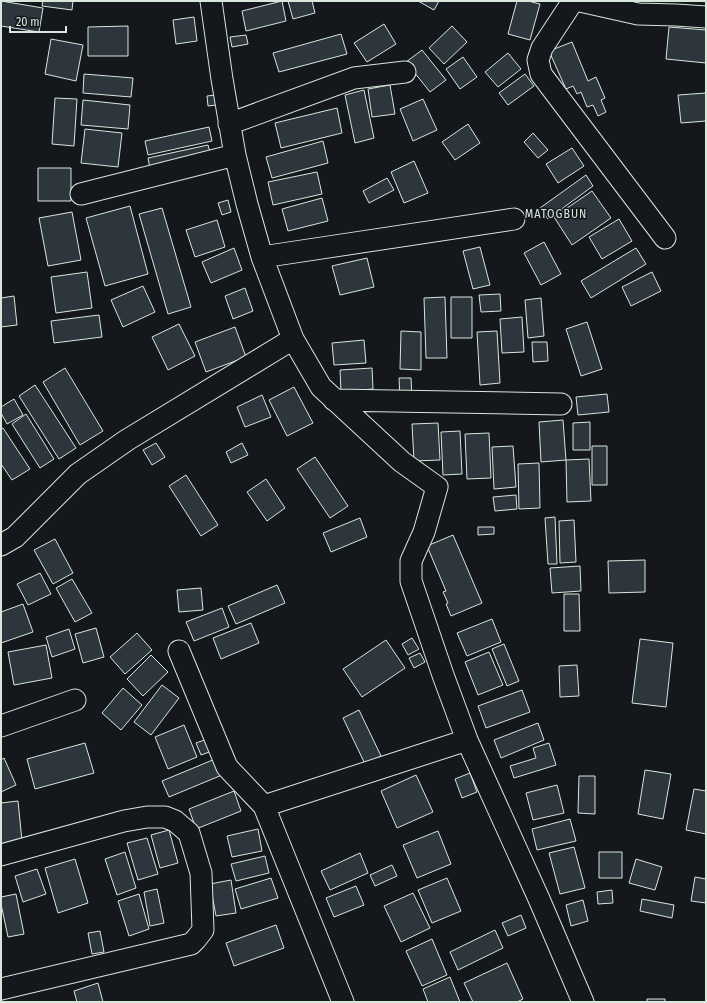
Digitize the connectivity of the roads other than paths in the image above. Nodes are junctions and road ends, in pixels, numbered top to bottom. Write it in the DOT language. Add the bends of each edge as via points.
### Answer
graph roads {
  1 [pos="211,1"];
  2 [pos="573,1"];
  3 [pos="580,1"];
  4 [pos="706,17"];
  5 [pos="405,72"];
  6 [pos="229,124"];
  7 [pos="235,155"];
  8 [pos="81,194"];
  9 [pos="514,219"];
  10 [pos="665,238"];
  11 [pos="262,257"];
  12 [pos="292,340"];
  13 [pos="334,400"];
  14 [pos="560,404"];
  15 [pos="1,545"];
  16 [pos="179,651"];
  17 [pos="75,700"];
  18 [pos="1,726"];
  19 [pos="467,740"];
  20 [pos="264,806"];
  21 [pos="1,855"];
  22 [pos="1,989"];
  23 [pos="343,1002"];
  24 [pos="583,1002"];
  1 -- 6 [label="street"];
  2 -- 10 [label="street" via="542,48 538,60 541,74"];
  3 -- 4 [label="street" via="638,14"];
  5 -- 6 [label="street" via="354,78"];
  6 -- 7 [label="street"];
  7 -- 8 [label="street"];
  7 -- 11 [label="street"];
  9 -- 11 [label="street"];
  11 -- 12 [label="street"];
  12 -- 13 [label="street" via="321,387"];
  12 -- 15 [label="street" via="127,440 78,474 15,537"];
  13 -- 14 [label="street"];
  13 -- 19 [label="street" via="402,462 437,487 424,532 411,561 411,581"];
  16 -- 20 [label="street" via="227,767"];
  17 -- 18 [label="street"];
  19 -- 20 [label="street"];
  19 -- 24 [label="street"];
  20 -- 23 [label="street"];
  21 -- 22 [label="street" via="124,821 165,816 189,833 201,873 203,930 190,944"];
}
